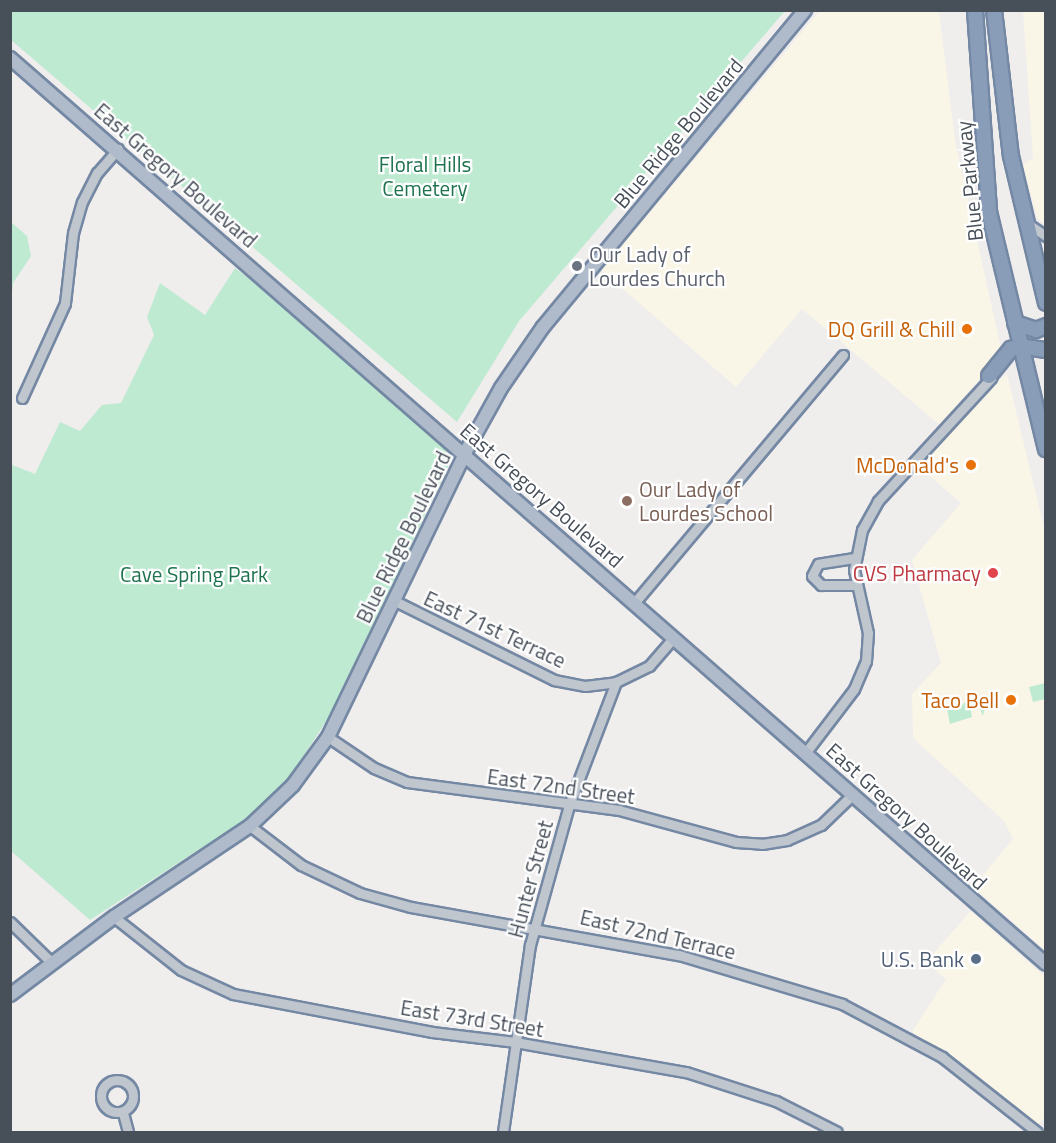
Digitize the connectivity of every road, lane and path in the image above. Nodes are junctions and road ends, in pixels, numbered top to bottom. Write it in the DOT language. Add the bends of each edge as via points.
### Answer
graph roads {
  1 [pos="805,10"];
  2 [pos="975,10"];
  3 [pos="994,10"];
  4 [pos="10,58"];
  5 [pos="118,149"];
  6 [pos="1028,224"];
  7 [pos="1046,237"];
  8 [pos="1046,303"];
  9 [pos="1014,323"];
  10 [pos="1046,326"];
  11 [pos="1020,346"];
  12 [pos="1046,350"];
  13 [pos="843,355"];
  14 [pos="1025,366"];
  15 [pos="990,377"];
  16 [pos="22,398"];
  17 [pos="1046,449"];
  18 [pos="465,453"];
  19 [pos="854,558"];
  20 [pos="857,585"];
  21 [pos="395,601"];
  22 [pos="635,602"];
  23 [pos="674,637"];
  24 [pos="616,682"];
  25 [pos="328,737"];
  26 [pos="806,752"];
  27 [pos="853,794"];
  28 [pos="569,805"];
  29 [pos="250,826"];
  30 [pos="114,917"];
  31 [pos="10,922"];
  32 [pos="534,926"];
  33 [pos="51,962"];
  34 [pos="1046,964"];
  35 [pos="10,995"];
  36 [pos="515,1042"];
  37 [pos="123,1113"];
  38 [pos="1046,1126"];
  39 [pos="128,1132"];
  40 [pos="502,1132"];
  41 [pos="837,1132"];
  42 [pos="1039,1132"];
  1 -- 18 [label="main road, Blue Ridge Boulevard" via="543,327 501,388"];
  2 -- 9 [label="highway, Blue Parkway" via="989,212"];
  3 -- 6 [label="highway" via="1011,156"];
  4 -- 5 [label="main road, East Gregory Boulevard"];
  5 -- 16 [label="street" via="97,173 82,202 73,233 65,303"];
  5 -- 18 [label="main road, East Gregory Boulevard"];
  6 -- 7 [label="street"];
  6 -- 8 [label="highway"];
  9 -- 10 [label="highway" via="1036,330"];
  9 -- 11 [label="highway, Blue Parkway"];
  11 -- 12 [label="highway"];
  11 -- 14 [label="highway, Blue Parkway"];
  11 -- 15 [label="highway" via="1003,357"];
  13 -- 22 [label="street"];
  14 -- 15 [label="highway" via="1007,367"];
  14 -- 17 [label="highway, Blue Parkway"];
  15 -- 19 [label="street" via="878,501 862,530"];
  18 -- 21 [label="main road, Blue Ridge Boulevard"];
  18 -- 22 [label="main road, East Gregory Boulevard"];
  19 -- 20 [label="street"];
  19 -- 20 [label="street" via="818,564 812,576 821,585"];
  20 -- 26 [label="street" via="868,633 866,661 854,688"];
  21 -- 24 [label="street, East 71st Terrace" via="554,680 585,686"];
  21 -- 25 [label="main road, Blue Ridge Boulevard"];
  22 -- 23 [label="main road, East Gregory Boulevard"];
  23 -- 24 [label="street" via="649,666"];
  23 -- 26 [label="main road, East Gregory Boulevard"];
  24 -- 28 [label="street, Hunter Street"];
  25 -- 28 [label="street, East 72nd Street" via="374,768 407,782"];
  25 -- 29 [label="main road, Blue Ridge Boulevard" via="293,785"];
  26 -- 27 [label="main road, East Gregory Boulevard"];
  27 -- 28 [label="street, East 72nd Street" via="821,825 787,840 762,844 736,842 619,810"];
  27 -- 34 [label="main road, East Gregory Boulevard"];
  28 -- 32 [label="street, Hunter Street"];
  29 -- 30 [label="main road, Blue Ridge Boulevard"];
  29 -- 32 [label="street, East 72nd Terrace" via="302,865 360,892 411,907"];
  30 -- 33 [label="main road, Blue Ridge Boulevard"];
  30 -- 36 [label="street, East 73rd Street" via="181,970 233,994 432,1032"];
  31 -- 33 [label="street"];
  32 -- 36 [label="street, Hunter Street"];
  32 -- 42 [label="street, East 72nd Terrace" via="679,955 842,1004 942,1057"];
  33 -- 35 [label="main road, Blue Ridge Boulevard"];
  36 -- 40 [label="street, Hunter Street"];
  36 -- 41 [label="street, East 73rd Street" via="686,1072 776,1101"];
  37 -- 39 [label="street"];
  38 -- 42 [label="street"];
}
